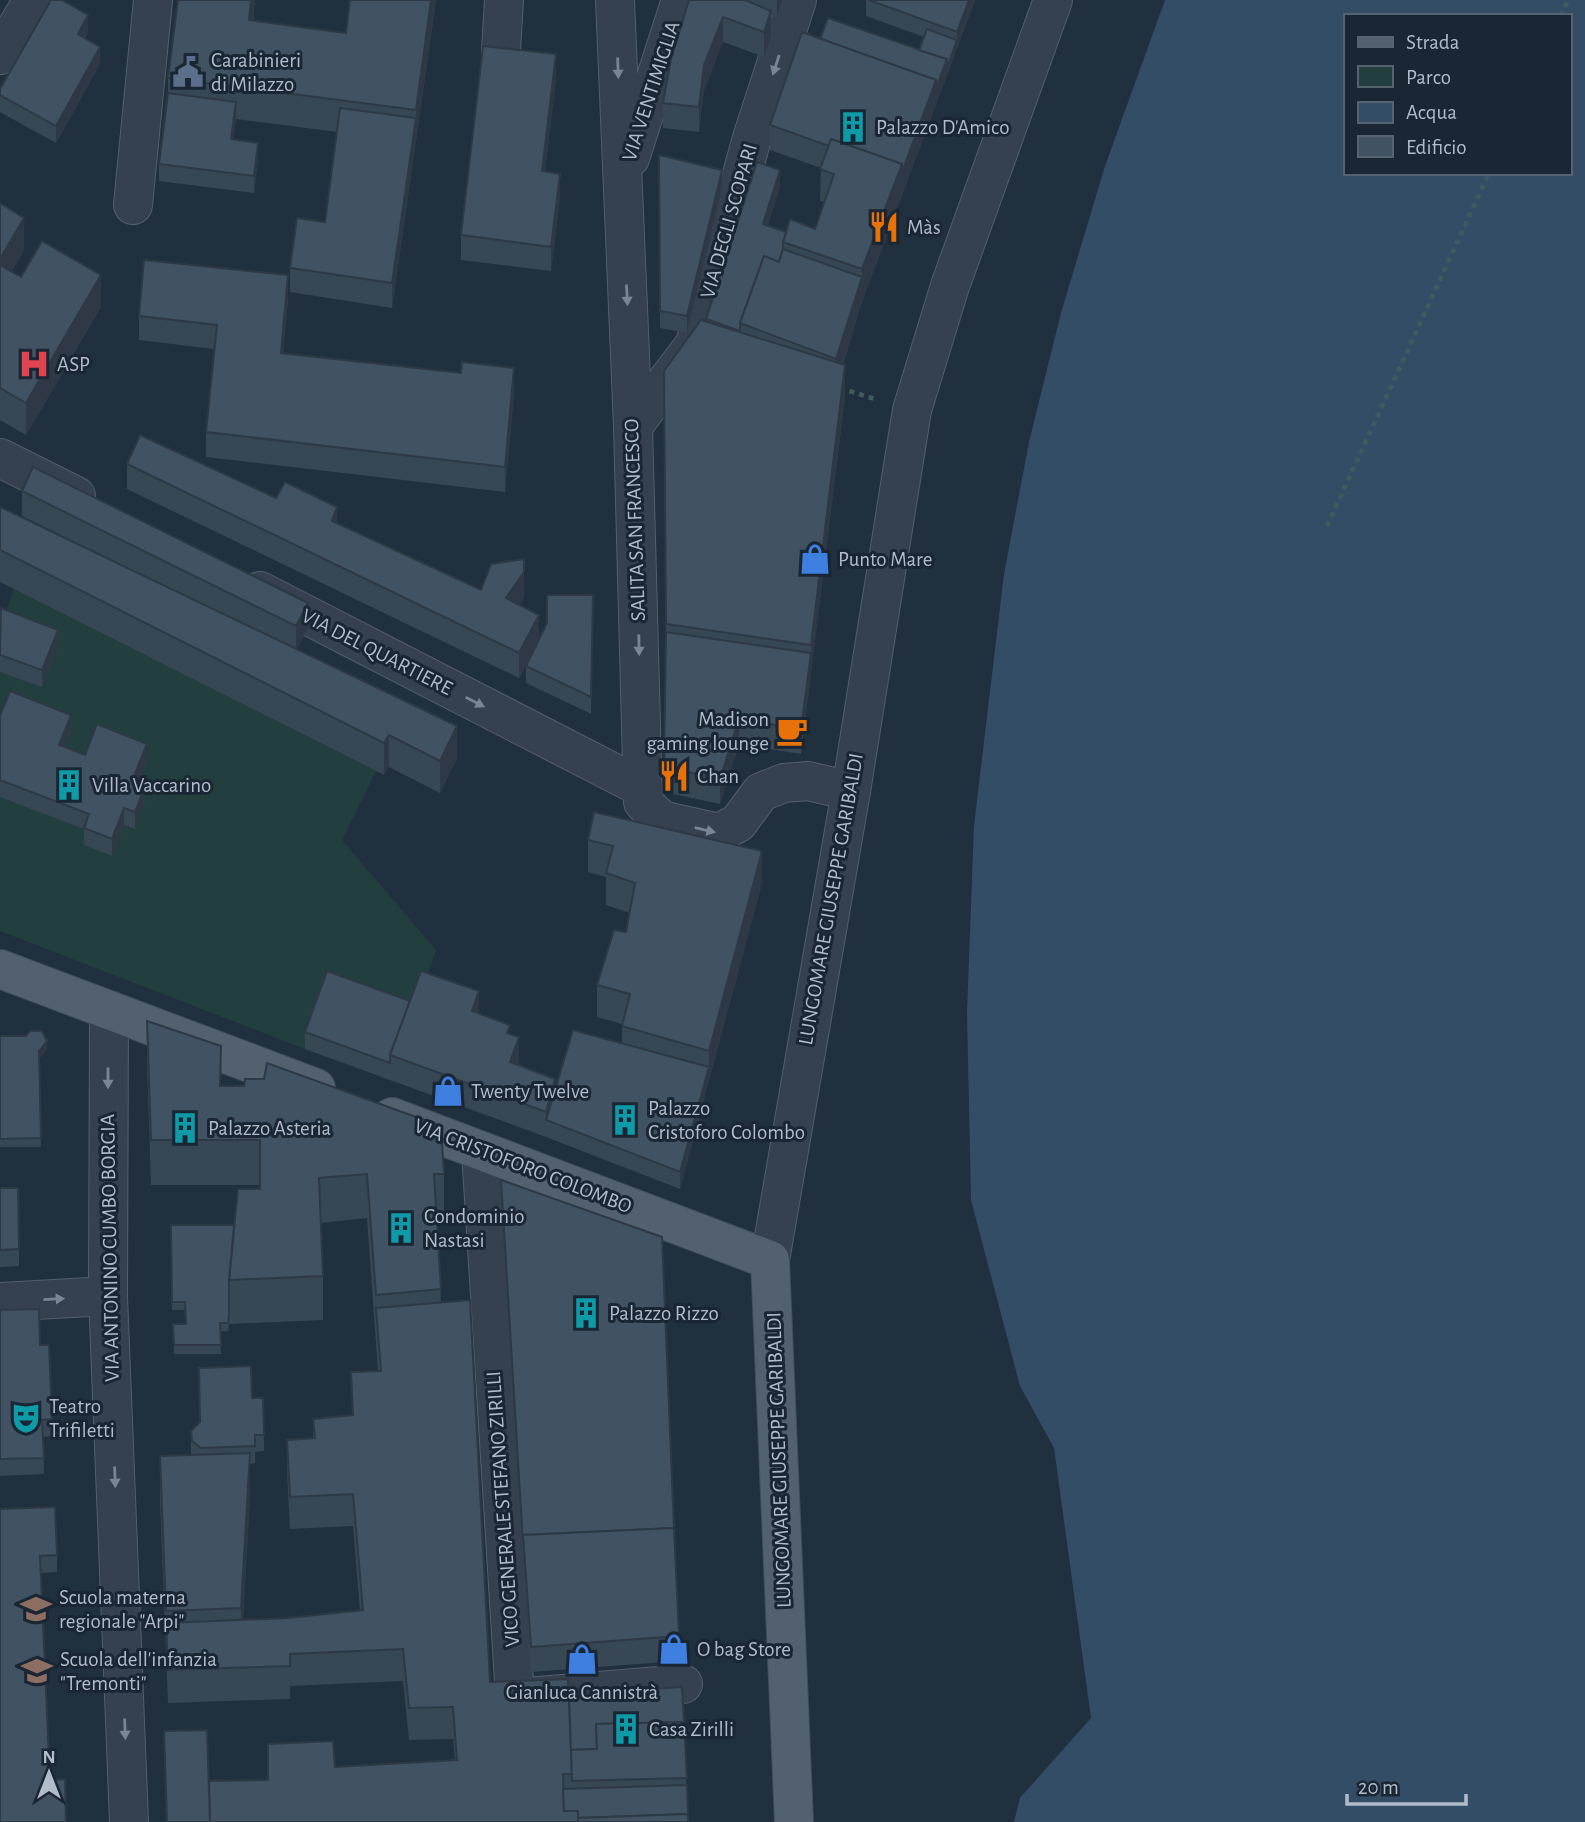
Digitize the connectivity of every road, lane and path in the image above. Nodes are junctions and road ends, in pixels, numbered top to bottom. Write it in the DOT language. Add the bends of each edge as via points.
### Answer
graph roads {
  1 [pos="33,0"];
  2 [pos="153,0"];
  3 [pos="504,0"];
  4 [pos="615,0"];
  5 [pos="681,0"];
  6 [pos="797,0"];
  7 [pos="1053,0"];
  8 [pos="501,51"];
  9 [pos="0,55"];
  10 [pos="1488,175"];
  11 [pos="622,181"];
  12 [pos="133,205"];
  13 [pos="835,387"];
  14 [pos="912,410"];
  15 [pos="633,426"];
  16 [pos="0,458"];
  17 [pos="108,512"];
  18 [pos="1327,526"];
  19 [pos="232,577"];
  20 [pos="643,789"];
  21 [pos="851,791"];
  22 [pos="0,969"];
  23 [pos="109,1010"];
  24 [pos="481,1151"];
  25 [pos="770,1260"];
  26 [pos="108,1296"];
  27 [pos="0,1302"];
  28 [pos="684,1684"];
  29 [pos="129,1822"];
  30 [pos="794,1822"];
  1 -- 9 [label="street"];
  2 -- 12 [label="street"];
  3 -- 8 [label="street"];
  4 -- 11 [label="street, SALITA SAN FRANCESCO, one-way"];
  5 -- 11 [label="street, VIA VENTIMIGLIA"];
  6 -- 15 [label="street, VIA DEGLI SCOPARI, one-way" via="752,138 695,344"];
  7 -- 14 [label="street, LUNGOMARE GIUSEPPE GARIBALDI" via="950,286"];
  10 -- 18 [label="path"];
  11 -- 15 [label="street, SALITA SAN FRANCESCO, one-way"];
  13 -- 14 [label="path"];
  14 -- 21 [label="street, LUNGOMARE GIUSEPPE GARIBALDI"];
  15 -- 20 [label="street, SALITA SAN FRANCESCO, one-way"];
  16 -- 17 [label="street"];
  19 -- 20 [label="street, VIA DEL QUARTIERE, one-way"];
  20 -- 21 [label="street, SALITA SAN FRANCESCO, one-way" via="643,802 661,820 719,833 738,823 761,792 784,783 808,781"];
  21 -- 25 [label="street, LUNGOMARE GIUSEPPE GARIBALDI"];
  22 -- 23 [label="main road, VIA CRISTOFORO COLOMBO"];
  23 -- 24 [label="main road, VIA CRISTOFORO COLOMBO"];
  23 -- 26 [label="street, VIA ANTONINO CUMBO BORGIA, one-way"];
  24 -- 25 [label="main road, VIA CRISTOFORO COLOMBO"];
  24 -- 28 [label="street, VICO GENERALE STEFANO ZIRILLI" via="515,1698"];
  25 -- 30 [label="main road, LUNGOMARE GIUSEPPE GARIBALDI"];
  27 -- 26 [label="street, one-way"];
  26 -- 29 [label="street, VIA ANTONINO CUMBO BORGIA, one-way"];
}
